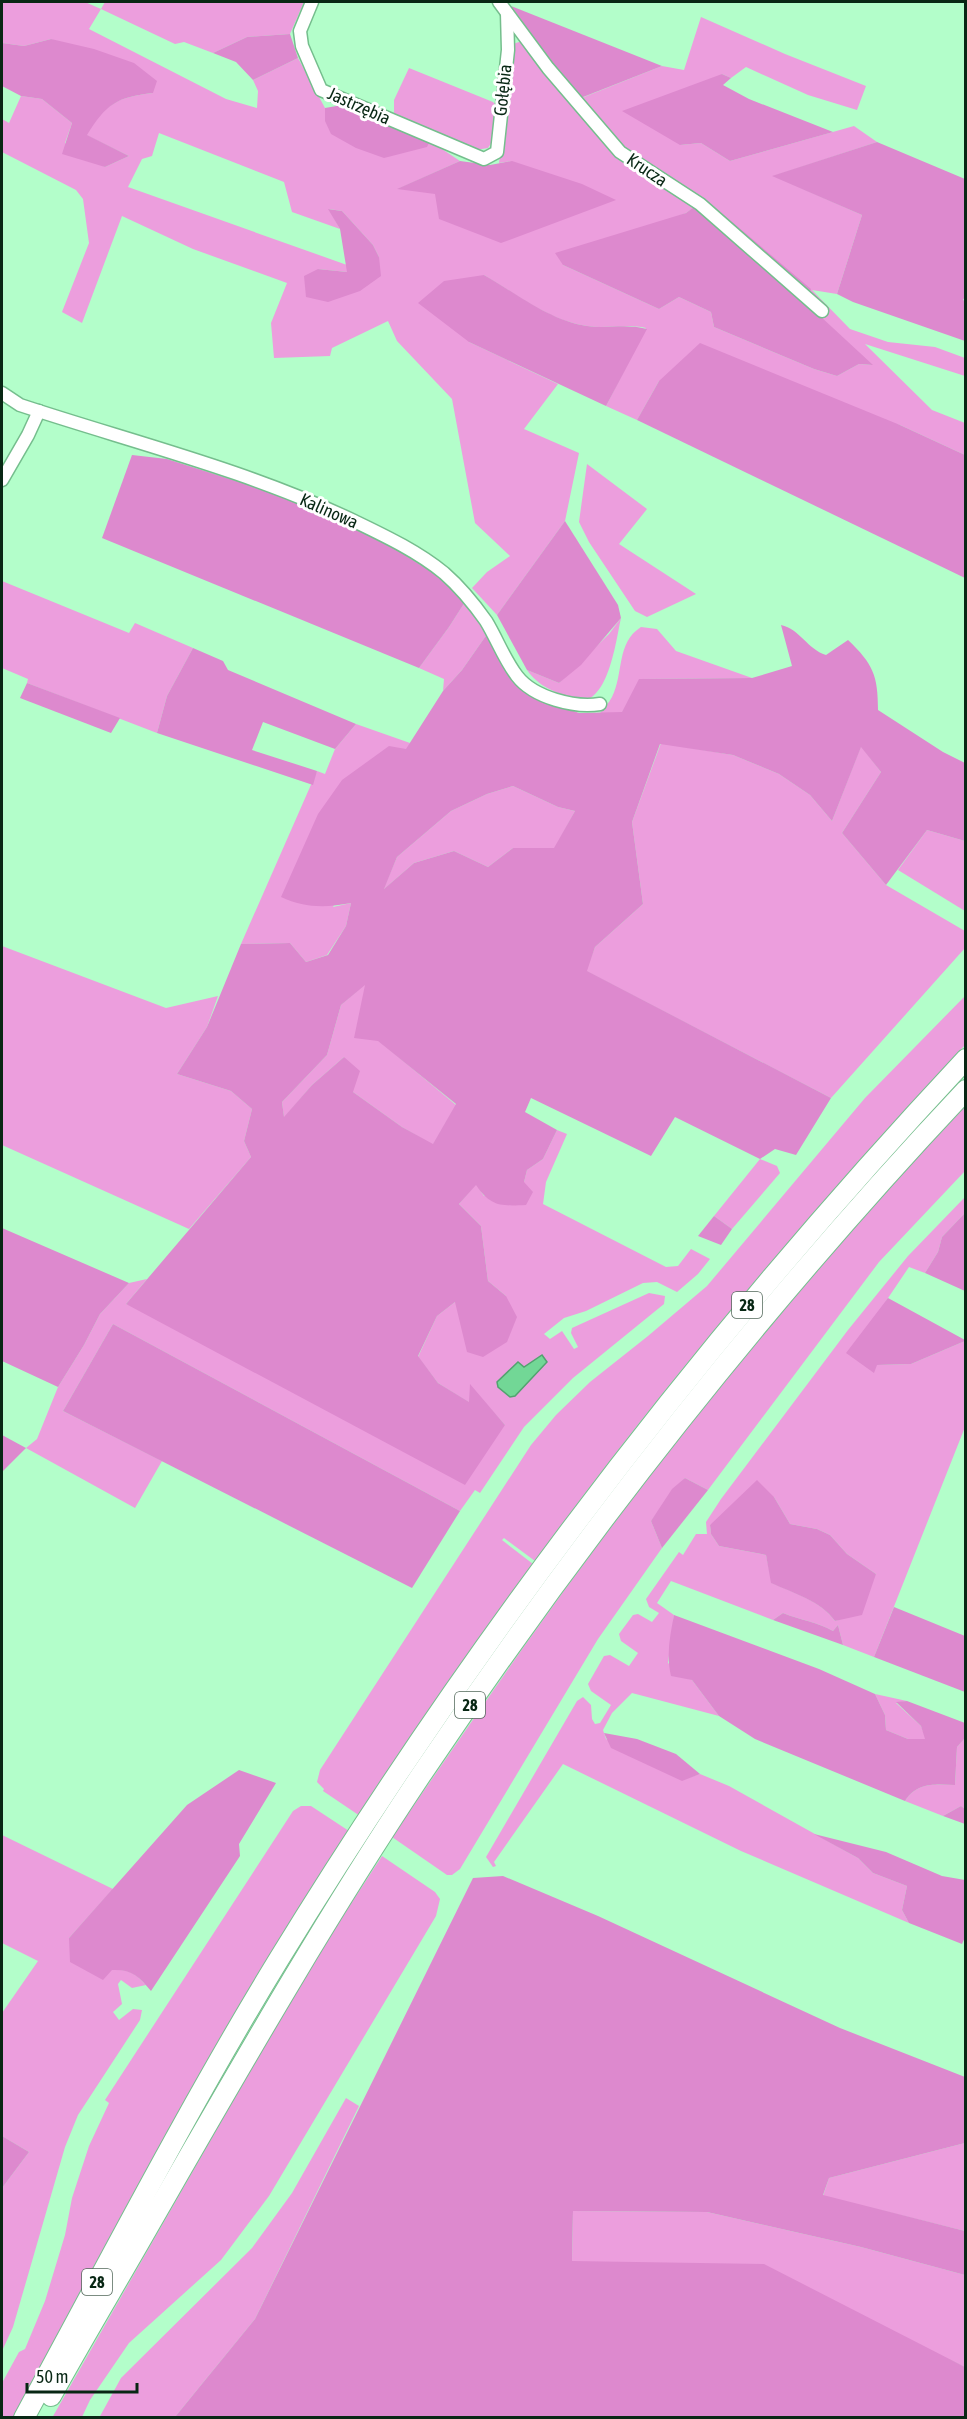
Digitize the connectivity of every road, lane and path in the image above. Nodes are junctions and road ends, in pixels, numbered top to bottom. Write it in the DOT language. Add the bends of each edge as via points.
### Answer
graph roads {
  1 [pos="312,2"];
  2 [pos="499,2"];
  3 [pos="507,13"];
  4 [pos="484,159"];
  5 [pos="822,311"];
  6 [pos="2,393"];
  7 [pos="39,411"];
  8 [pos="2,480"];
  9 [pos="600,704"];
  10 [pos="966,1059"];
  11 [pos="966,1090"];
  12 [pos="24,2418"];
  13 [pos="39,2418"];
  1 -- 4 [label="street, Jastrzębia" via="300,31 302,46 321,90"];
  2 -- 3 [label="street, Krucza"];
  3 -- 4 [label="street, Gołębia" via="508,50 497,152"];
  3 -- 5 [label="street, Krucza" via="620,152 700,204"];
  6 -- 7 [label="street, Kalinowa"];
  7 -- 8 [label="street"];
  7 -- 9 [label="street, Kalinowa" via="259,481 390,539 422,557 469,599 519,678 547,696 573,704"];
  10 -- 12 [label="main road, 28" via="823,1216 683,1383 463,1678 256,1996 169,2147"];
  11 -- 13 [label="main road, 28" via="843,1225 713,1380 500,1661 368,1857 275,2007"];
}
